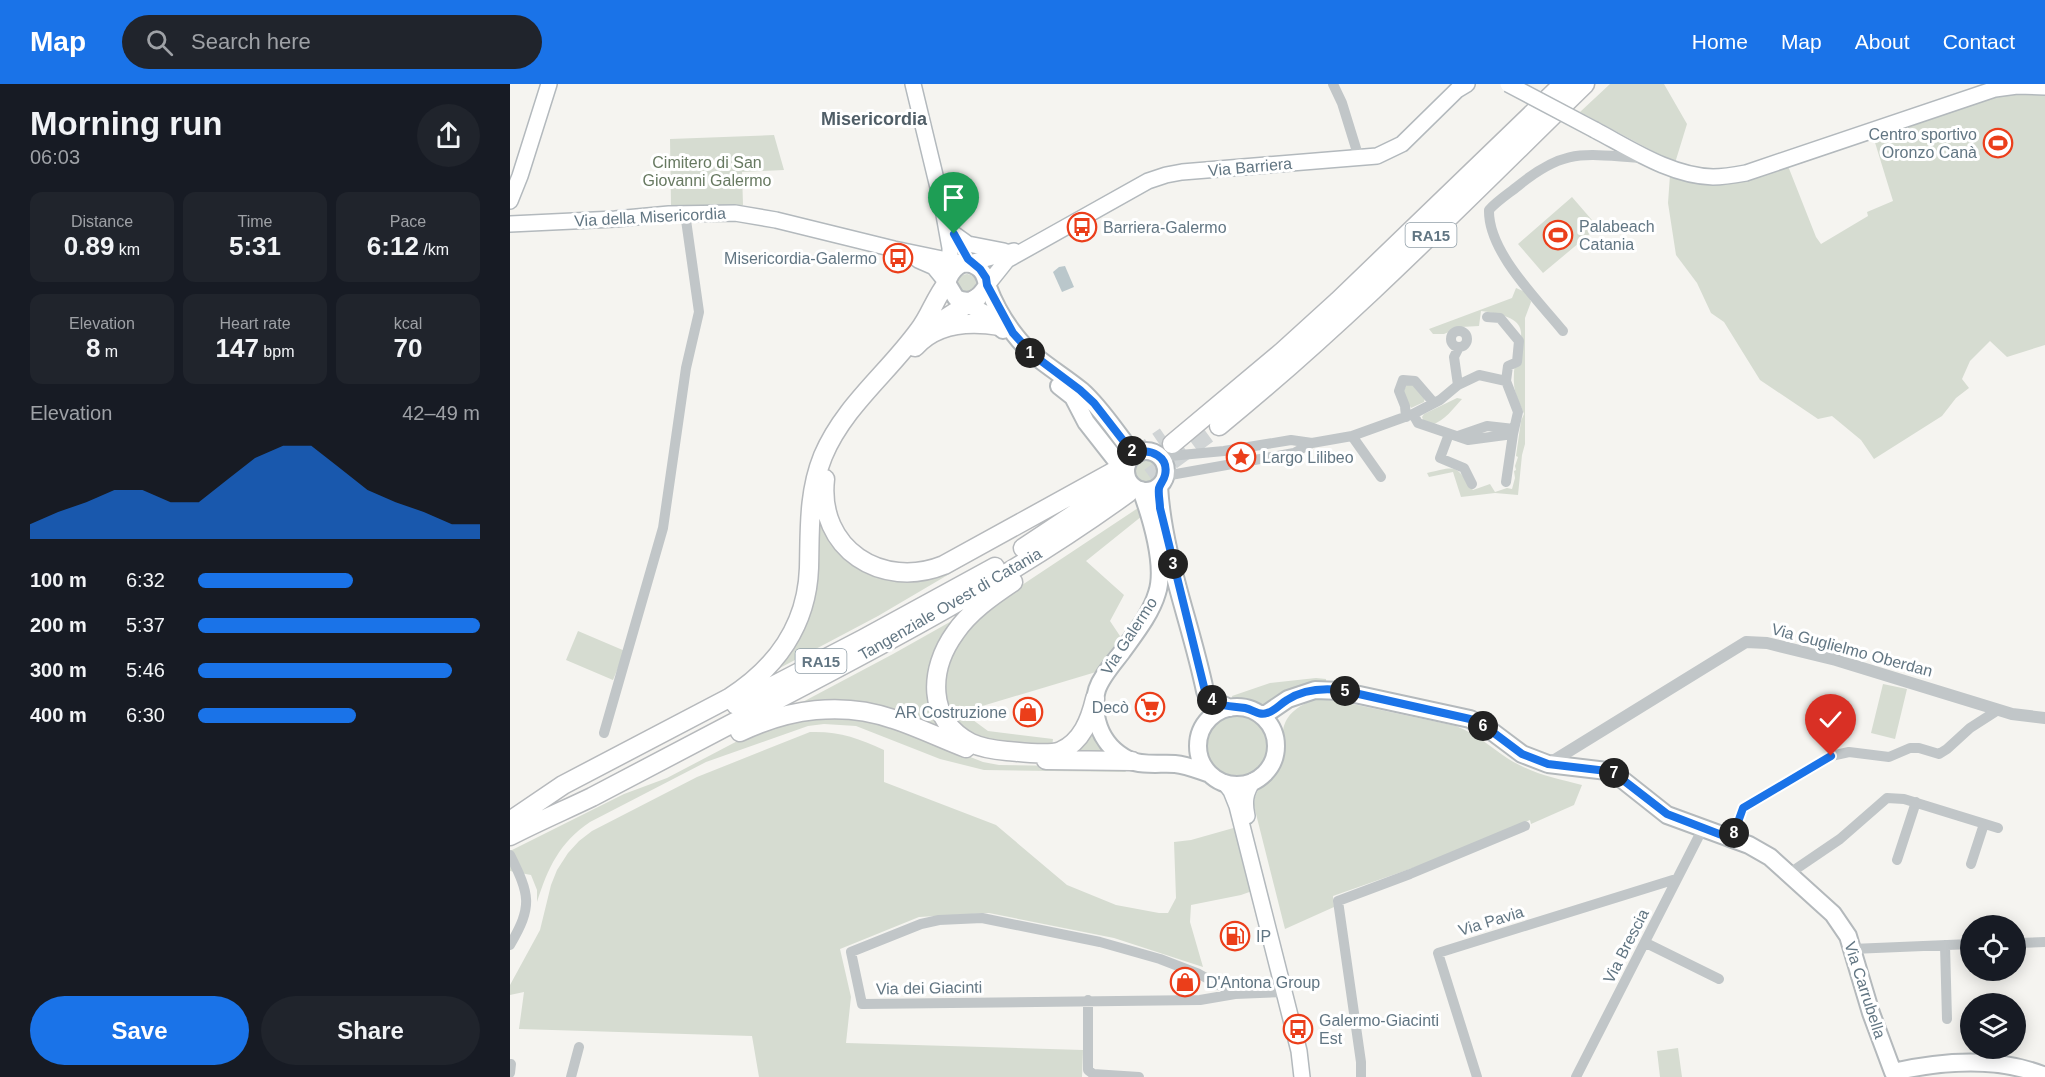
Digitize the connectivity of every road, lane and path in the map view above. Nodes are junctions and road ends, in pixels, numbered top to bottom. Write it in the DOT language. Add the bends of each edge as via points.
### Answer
graph roads {
  1 [pos="549,84"];
  2 [pos="913,84"];
  3 [pos="1333,84"];
  4 [pos="1467,84"];
  5 [pos="1508,84"];
  6 [pos="1563,84"];
  7 [pos="1585,84"];
  8 [pos="2045,87"];
  9 [pos="1359,158"];
  10 [pos="1650,158"];
  11 [pos="510,201"];
  12 [pos="943,211"];
  13 [pos="686,213"];
  14 [pos="510,224"];
  15 [pos="954,234"];
  16 [pos="894,249"];
  17 [pos="1026,249"];
  18 [pos="1010,251"];
  19 [pos="924,255"];
  20 [pos="955,273"];
  21 [pos="980,294"];
  22 [pos="1487,317"];
  23 [pos="1000,326"];
  24 [pos="1563,331"];
  25 [pos="924,337"];
  26 [pos="1459,347"];
  27 [pos="1506,381"];
  28 [pos="1458,385"];
  29 [pos="1434,403"];
  30 [pos="1409,415"];
  31 [pos="1513,431"];
  32 [pos="1454,435"];
  33 [pos="1352,436"];
  34 [pos="1222,437"];
  35 [pos="1312,443"];
  36 [pos="1164,445"];
  37 [pos="1136,453"];
  38 [pos="1226,464"];
  39 [pos="1381,477"];
  40 [pos="1162,481"];
  41 [pos="1506,482"];
  42 [pos="1472,484"];
  43 [pos="1127,485"];
  44 [pos="1304,693"];
  45 [pos="1095,699"];
  46 [pos="1230,708"];
  47 [pos="1998,711"];
  48 [pos="1259,714"];
  49 [pos="2045,718"];
  50 [pos="604,733"];
  51 [pos="1275,738"];
  52 [pos="670,755"];
  53 [pos="1132,762"];
  54 [pos="1548,764"];
  55 [pos="1210,774"];
  56 [pos="1253,782"];
  57 [pos="1225,783"];
  58 [pos="1916,802"];
  59 [pos="510,821"];
  60 [pos="1984,824"];
  61 [pos="1526,826"];
  62 [pos="1703,828"];
  63 [pos="1998,828"];
  64 [pos="510,836"];
  65 [pos="1732,839"];
  66 [pos="510,855"];
  67 [pos="1897,860"];
  68 [pos="1971,864"];
  69 [pos="1790,873"];
  70 [pos="1676,879"];
  71 [pos="1266,919"];
  72 [pos="2045,942"];
  73 [pos="1646,943"];
  74 [pos="2026,943"];
  75 [pos="1960,944"];
  76 [pos="510,945"];
  77 [pos="1946,945"];
  78 [pos="1852,949"];
  79 [pos="1719,979"];
  80 [pos="1285,992"];
  81 [pos="1235,994"];
  82 [pos="1088,1000"];
  83 [pos="1947,1019"];
  84 [pos="579,1047"];
  85 [pos="1892,1075"];
  86 [pos="2045,1076"];
  87 [pos="571,1077"];
  88 [pos="1139,1077"];
  89 [pos="1302,1077"];
  90 [pos="1361,1077"];
  91 [pos="1477,1077"];
  92 [pos="1576,1077"];
  1 -- 11 [label="main road"];
  2 -- 12 [label="main road"];
  3 -- 9 [label="street"];
  4 -- 9 [label="main road, Via Barriera" via="1402,144 1377,156"];
  5 -- 10 [label="main road, bridge"];
  6 -- 36 [label="highway, RA15" via="1338,301 1222,402"];
  7 -- 34 [label="highway, RA15" via="1352,311 1273,382"];
  8 -- 10 [label="main road" via="1995,89 1746,173 1711,177 1672,168"];
  9 -- 17 [label="main road, Via Barriera" via="1166,175"];
  10 -- 24 [label="street" via="1599,154 1564,158 1542,167 1489,210 1505,260"];
  12 -- 15 [label="main road"];
  12 -- 19 [label="main road" via="940,241"];
  12 -- 20 [label="main road"];
  13 -- 14 [label="main road, Via della Misericordia"];
  13 -- 16 [label="main road, Via della Misericordia" via="762,217"];
  13 -- 50 [label="street" via="699,312 686,368 663,528"];
  15 -- 18 [label="main road" via="968,244"];
  15 -- 20 [label="main road"];
  16 -- 19 [label="main road"];
  16 -- 20 [label="main road"];
  17 -- 18 [label="main road"];
  17 -- 21 [label="main road, Via Barriera" via="1007,260"];
  18 -- 20 [label="main road"];
  19 -- 20 [label="main road"];
  20 -- 21 [label="main road" via="986,278"];
  20 -- 21 [label="main road" via="952,295"];
  20 -- 59 [label="highway" via="919,330 851,409 826,450 812,498 806,598 791,637 778,656 729,698 563,785"];
  21 -- 23 [label="main road, Via Galermo" via="988,315"];
  21 -- 25 [label="highway"];
  21 -- 37 [label="main road" via="1024,347 1094,403"];
  22 -- 27 [label="street" via="1500,318 1519,341 1517,362 1508,366"];
  23 -- 25 [label="highway" via="959,324"];
  23 -- 43 [label="main road, Via Galermo" via="1025,359 1073,397"];
  25 -- 43 [label="highway" via="847,426 828,463 824,490 827,517 841,541 861,560 894,572 916,573 936,568"];
  26 -- 28 [label="street" via="1454,357"];
  27 -- 28 [label="street" via="1479,375"];
  27 -- 31 [label="street" via="1518,412"];
  28 -- 29 [label="street"];
  29 -- 30 [label="street"];
  29 -- 30 [label="street" via="1415,381 1403,380 1399,391"];
  30 -- 32 [label="street" via="1418,423"];
  30 -- 33 [label="street"];
  31 -- 32 [label="street" via="1468,440"];
  31 -- 41 [label="street"];
  32 -- 42 [label="street" via="1440,458 1464,468"];
  33 -- 35 [label="street"];
  33 -- 39 [label="street"];
  34 -- 35 [label="street"];
  34 -- 36 [label="street" via="1170,456"];
  34 -- 38 [label="street"];
  35 -- 38 [label="street" via="1294,453"];
  36 -- 37 [label="main road"];
  36 -- 40 [label="main road, Via Galermo"];
  37 -- 43 [label="main road" via="1128,461"];
  38 -- 40 [label="street"];
  40 -- 43 [label="main road" via="1151,490"];
  40 -- 46 [label="main road, Via Galermo" via="1160,508 1205,691 1208,698"];
  43 -- 45 [label="main road, Via Galermo" via="1148,510 1160,586 1135,633 1104,672"];
  43 -- 45 [label="highway" via="1097,528 978,608 947,645 937,673 939,706 950,728 973,744 997,750 1059,752 1085,730"];
  43 -- 52 [label="highway, Tangenziale Ovest di Catania / RA15" via="1091,520 960,601"];
  43 -- 59 [label="highway, Tangenziale Ovest di Catania / RA15" via="992,568 863,639"];
  44 -- 48 [label="main road, Via Carrubella"];
  44 -- 51 [label="main road" via="1283,714"];
  44 -- 54 [label="main road, Via Carrubella" via="1341,690 1459,716 1480,724 1522,754"];
  45 -- 53 [label="main road, Via Galermo" via="1104,737 1115,751"];
  46 -- 48 [label="main road"];
  46 -- 55 [label="main road" via="1210,718 1199,738 1199,754"];
  47 -- 49 [label="street, Via Guglielmo Oberdan"];
  47 -- 54 [label="street, Via Guglielmo Oberdan" via="1836,660 1746,642"];
  47 -- 65 [label="street" via="1970,728 1940,754 1910,748 1889,757 1849,752 1823,759 1743,808"];
  48 -- 51 [label="main road"];
  51 -- 56 [label="main road" via="1270,767"];
  52 -- 53 [label="highway" via="724,740 786,715 844,709 891,718 992,756"];
  52 -- 64 [label="highway, Tangenziale Ovest di Catania / RA15"];
  53 -- 55 [label="main road" via="1177,764"];
  54 -- 62 [label="main road, Via Carrubella" via="1614,773 1661,811"];
  55 -- 57 [label="main road"];
  56 -- 57 [label="main road"];
  56 -- 71 [label="main road" via="1245,805 1262,880"];
  57 -- 71 [label="main road" via="1235,798"];
  58 -- 60 [label="street"];
  58 -- 67 [label="street"];
  58 -- 69 [label="street" via="1887,798 1840,839"];
  60 -- 63 [label="street"];
  60 -- 68 [label="street"];
  61 -- 90 [label="street" via="1338,901"];
  62 -- 65 [label="main road, Via Carrubella"];
  62 -- 70 [label="street, Via Brescia"];
  65 -- 69 [label="main road, Via Carrubella" via="1761,851"];
  66 -- 76 [label="street" via="525,888 527,905"];
  69 -- 78 [label="main road, Via Carrubella" via="1840,922"];
  70 -- 73 [label="street, Via Brescia"];
  70 -- 91 [label="street, Via Pavia" via="1438,953"];
  71 -- 80 [label="main road"];
  72 -- 74 [label="street"];
  73 -- 79 [label="street"];
  73 -- 92 [label="street, Via Brescia"];
  75 -- 77 [label="street"];
  77 -- 78 [label="street"];
  77 -- 83 [label="street"];
  78 -- 85 [label="main road, Via Carrubella"];
  80 -- 81 [label="street, Via dei Giacinti"];
  80 -- 89 [label="main road"];
  81 -- 82 [label="street, Via dei Giacinti" via="1200,1000"];
  81 -- 82 [label="street, Via dei Giacinti" via="1199,974 1150,956 982,918 921,924 851,952 862,1004"];
  82 -- 88 [label="street" via="1088,1070 1093,1074"];
  84 -- 87 [label="street"];
  85 -- 86 [label="main road, Via Carrubella" via="1912,1068 1985,1062"];
}
